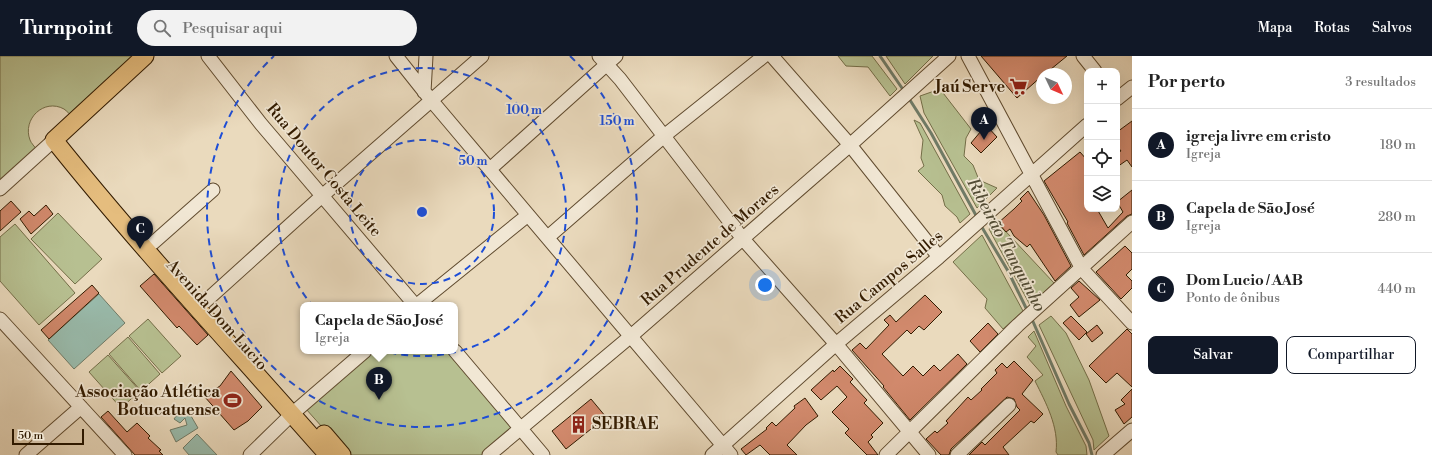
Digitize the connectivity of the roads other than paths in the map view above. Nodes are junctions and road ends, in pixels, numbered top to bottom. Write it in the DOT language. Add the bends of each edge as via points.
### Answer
graph roads {
  1 [pos="146,56"];
  2 [pos="155,56"];
  3 [pos="208,56"];
  4 [pos="396,56"];
  5 [pos="426,56"];
  6 [pos="482,56"];
  7 [pos="764,56"];
  8 [pos="772,56"];
  9 [pos="949,56"];
  10 [pos="968,56"];
  11 [pos="1083,56"];
  12 [pos="607,59"];
  13 [pos="1093,68"];
  14 [pos="1132,87"];
  15 [pos="428,96"];
  16 [pos="1120,96"];
  17 [pos="1084,128"];
  18 [pos="664,136"];
  19 [pos="54,140"];
  20 [pos="850,145"];
  21 [pos="490,169"];
  22 [pos="1031,174"];
  23 [pos="0,189"];
  24 [pos="213,190"];
  25 [pos="322,196"];
  26 [pos="528,215"];
  27 [pos="1132,222"];
  28 [pos="548,237"];
  29 [pos="743,239"];
  30 [pos="153,243"];
  31 [pos="939,257"];
  32 [pos="1082,269"];
  33 [pos="413,302"];
  34 [pos="420,302"];
  35 [pos="200,306"];
  36 [pos="0,319"];
  37 [pos="1132,323"];
  38 [pos="631,336"];
  39 [pos="836,344"];
  40 [pos="362,354"];
  41 [pos="458,354"];
  42 [pos="1009,405"];
  43 [pos="81,406"];
  44 [pos="296,411"];
  45 [pos="520,428"];
  46 [pos="1132,430"];
  47 [pos="909,433"];
  48 [pos="727,450"];
  49 [pos="1104,454"];
  50 [pos="26,455"];
  51 [pos="125,455"];
  52 [pos="250,455"];
  53 [pos="328,455"];
  54 [pos="342,455"];
  55 [pos="489,455"];
  56 [pos="543,455"];
  57 [pos="712,455"];
  58 [pos="886,455"];
  59 [pos="929,455"];
  60 [pos="957,455"];
  1 -- 19 [label="main road"];
  2 -- 30 [label="main road, Avenida Dom Lucio" via="70,135 68,140 102,185"];
  3 -- 25 [label="street, Rua Doutor Costa Leite"];
  4 -- 15 [label="street"];
  5 -- 15 [label="street"];
  6 -- 15 [label="street"];
  7 -- 18 [label="street"];
  8 -- 20 [label="street"];
  9 -- 20 [label="street, Rua Prudente de Moraes"];
  10 -- 22 [label="street"];
  11 -- 13 [label="street"];
  12 -- 18 [label="street"];
  12 -- 21 [label="street"];
  14 -- 16 [label="street"];
  15 -- 21 [label="street"];
  15 -- 25 [label="street"];
  17 -- 22 [label="street, Rua Campos Salles"];
  18 -- 28 [label="street"];
  18 -- 29 [label="street"];
  19 -- 23 [label="street"];
  19 -- 35 [label="main road, Avenida Dom Lucio" via="97,195"];
  20 -- 29 [label="street, Rua Prudente de Moraes"];
  20 -- 31 [label="street"];
  21 -- 26 [label="street"];
  22 -- 31 [label="street, Rua Campos Salles"];
  22 -- 32 [label="street"];
  24 -- 30 [label="street"];
  25 -- 33 [label="street, Rua Doutor Costa Leite"];
  25 -- 35 [label="street"];
  26 -- 28 [label="street"];
  26 -- 34 [label="street"];
  27 -- 32 [label="street"];
  28 -- 38 [label="street"];
  29 -- 38 [label="street, Rua Prudente de Moraes"];
  29 -- 39 [label="street"];
  30 -- 35 [label="main road, Avenida Dom Lucio"];
  31 -- 39 [label="street, Rua Campos Salles"];
  32 -- 37 [label="street"];
  32 -- 47 [label="street" via="1018,325"];
  35 -- 44 [label="main road, Avenida Dom Lucio"];
  36 -- 43 [label="street"];
  38 -- 45 [label="street, Rua Prudente de Moraes"];
  38 -- 48 [label="street"];
  39 -- 47 [label="street"];
  39 -- 48 [label="street, Rua Campos Salles"];
  40 -- 44 [label="street"];
  41 -- 45 [label="street"];
  42 -- 60 [label="street"];
  43 -- 50 [label="street"];
  43 -- 51 [label="street"];
  44 -- 52 [label="street"];
  44 -- 53 [label="main road, Avenida Dom Lucio"];
  44 -- 54 [label="main road, Avenida Dom Lucio"];
  45 -- 55 [label="street, Rua Prudente de Moraes"];
  45 -- 56 [label="street"];
  46 -- 49 [label="street"];
  47 -- 58 [label="street"];
  47 -- 59 [label="street"];
  48 -- 57 [label="street, Rua Campos Salles"];
}
